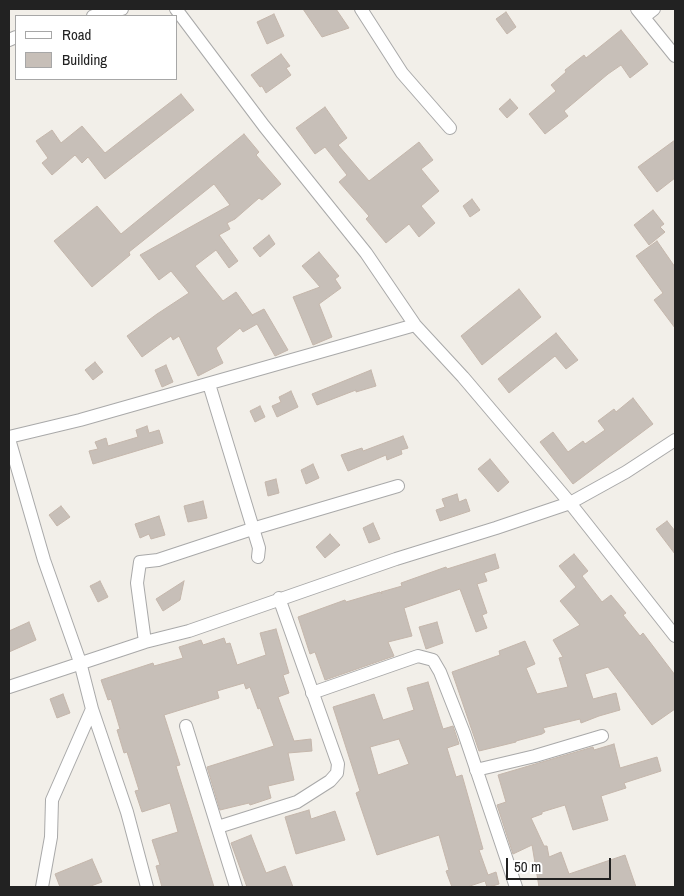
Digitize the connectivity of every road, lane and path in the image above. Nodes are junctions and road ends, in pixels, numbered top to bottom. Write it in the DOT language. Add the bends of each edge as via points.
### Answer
graph roads {
  1 [pos="122,9"];
  2 [pos="176,9"];
  3 [pos="361,9"];
  4 [pos="654,9"];
  5 [pos="640,13"];
  6 [pos="98,15"];
  7 [pos="675,56"];
  8 [pos="450,128"];
  9 [pos="415,325"];
  10 [pos="209,384"];
  11 [pos="9,438"];
  12 [pos="675,440"];
  13 [pos="398,486"];
  14 [pos="570,503"];
  15 [pos="252,530"];
  16 [pos="258,558"];
  17 [pos="279,598"];
  18 [pos="675,636"];
  19 [pos="145,642"];
  20 [pos="80,662"];
  21 [pos="9,687"];
  22 [pos="312,693"];
  23 [pos="92,709"];
  24 [pos="186,726"];
  25 [pos="602,736"];
  26 [pos="476,770"];
  27 [pos="218,827"];
  28 [pos="42,887"];
  29 [pos="147,887"];
  30 [pos="236,887"];
  31 [pos="516,887"];
  1 -- 6 [label="street"];
  2 -- 9 [label="street" via="264,126 366,252"];
  3 -- 8 [label="street" via="402,73"];
  4 -- 5 [label="street"];
  5 -- 7 [label="street"];
  9 -- 10 [label="street"];
  9 -- 14 [label="street"];
  10 -- 11 [label="street"];
  10 -- 15 [label="street"];
  11 -- 20 [label="street" via="44,560"];
  12 -- 14 [label="street"];
  13 -- 15 [label="street"];
  14 -- 17 [label="street"];
  14 -- 18 [label="street"];
  15 -- 16 [label="street" via="259,548"];
  15 -- 19 [label="street" via="158,560 140,562 137,582"];
  17 -- 19 [label="street" via="189,631"];
  17 -- 22 [label="street"];
  19 -- 20 [label="street"];
  20 -- 21 [label="street"];
  20 -- 23 [label="street"];
  22 -- 26 [label="street" via="418,656 433,660"];
  22 -- 27 [label="street" via="338,764 337,773 297,802"];
  23 -- 28 [label="street" via="52,800 51,836"];
  23 -- 29 [label="street" via="127,812"];
  24 -- 27 [label="street"];
  25 -- 26 [label="street"];
  26 -- 31 [label="street"];
  27 -- 30 [label="street"];
}
